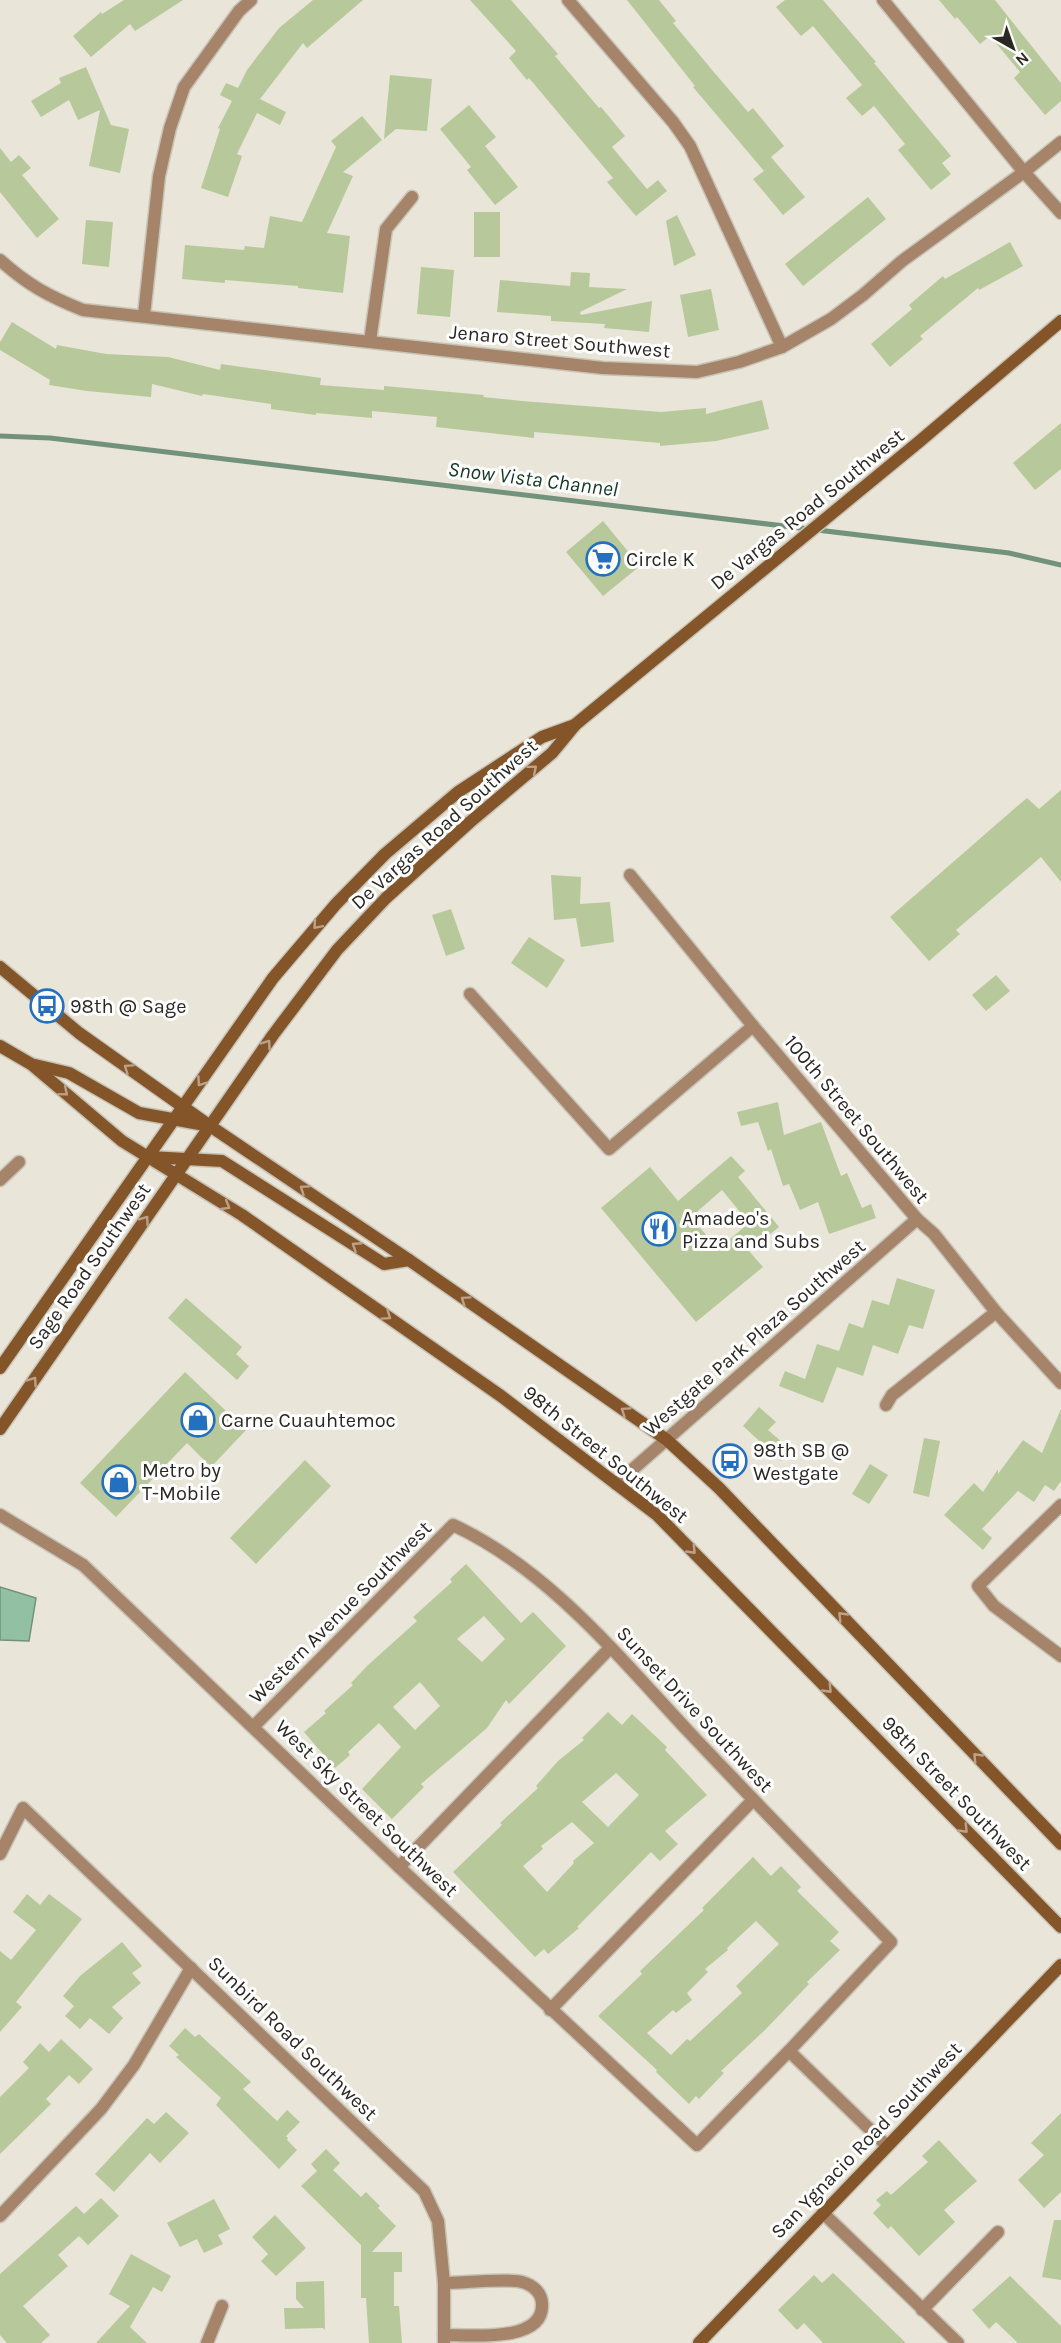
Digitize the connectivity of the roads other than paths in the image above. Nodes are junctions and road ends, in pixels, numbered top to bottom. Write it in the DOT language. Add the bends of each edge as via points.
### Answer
graph roads {
  1 [pos="251,0"];
  2 [pos="568,0"];
  3 [pos="883,0"];
  4 [pos="1061,142"];
  5 [pos="1024,172"];
  6 [pos="412,197"];
  7 [pos="1061,213"];
  8 [pos="0,260"];
  9 [pos="144,315"];
  10 [pos="1061,321"];
  11 [pos="370,341"];
  12 [pos="782,347"];
  13 [pos="576,724"];
  14 [pos="630,875"];
  15 [pos="0,966"];
  16 [pos="470,993"];
  17 [pos="753,1026"];
  18 [pos="0,1046"];
  19 [pos="30,1064"];
  20 [pos="183,1107"];
  21 [pos="174,1119"];
  22 [pos="210,1126"];
  23 [pos="147,1157"];
  24 [pos="187,1159"];
  25 [pos="19,1161"];
  26 [pos="176,1176"];
  27 [pos="0,1180"];
  28 [pos="917,1219"];
  29 [pos="409,1260"];
  30 [pos="996,1312"];
  31 [pos="0,1368"];
  32 [pos="1061,1383"];
  33 [pos="886,1405"];
  34 [pos="0,1429"];
  35 [pos="666,1440"];
  36 [pos="616,1484"];
  37 [pos="1061,1505"];
  38 [pos="0,1515"];
  39 [pos="453,1525"];
  40 [pos="610,1648"];
  41 [pos="1061,1656"];
  42 [pos="254,1726"];
  43 [pos="753,1800"];
  44 [pos="1061,1844"];
  45 [pos="0,1854"];
  46 [pos="399,1867"];
  47 [pos="1061,1927"];
  48 [pos="1061,1965"];
  49 [pos="191,1968"];
  50 [pos="550,2010"];
  51 [pos="789,2051"];
  52 [pos="887,2146"];
  53 [pos="823,2213"];
  54 [pos="0,2216"];
  55 [pos="998,2232"];
  56 [pos="444,2283"];
  57 [pos="222,2306"];
  58 [pos="922,2310"];
  59 [pos="444,2339"];
  60 [pos="207,2343"];
  61 [pos="699,2343"];
  62 [pos="958,2343"];
  1 -- 9 [label="street" via="184,87 170,128 159,176"];
  2 -- 12 [label="street" via="690,147"];
  3 -- 5 [label="street"];
  4 -- 5 [label="street, Jenaro Street Southwest"];
  5 -- 7 [label="street"];
  5 -- 12 [label="street, Jenaro Street Southwest" via="902,261 831,319"];
  6 -- 11 [label="street" via="386,229"];
  8 -- 9 [label="street, Jenaro Street Southwest" via="24,281 83,310"];
  9 -- 11 [label="street, Jenaro Street Southwest"];
  10 -- 13 [label="street, De Vargas Road Southwest"];
  11 -- 12 [label="street, Jenaro Street Southwest" via="603,368 697,372"];
  13 -- 20 [label="street, De Vargas Road Southwest, one-way" via="542,737 476,779 385,854 290,956"];
  22 -- 13 [label="street, De Vargas Road Southwest, one-way" via="313,980 360,925 422,864 552,753"];
  14 -- 17 [label="street, 100th Street Southwest"];
  20 -- 15 [label="street, 98th Street Southwest, one-way" via="80,1034"];
  16 -- 17 [label="street" via="609,1149"];
  17 -- 28 [label="street, 100th Street Southwest"];
  18 -- 19 [label="street"];
  19 -- 21 [label="street" via="69,1074 139,1113"];
  19 -- 23 [label="street, 98th Street Southwest, one-way" via="122,1141"];
  20 -- 21 [label="street, Sage Road Southwest"];
  20 -- 22 [label="street, 98th Street Southwest"];
  21 -- 22 [label="street"];
  21 -- 23 [label="street, Sage Road Southwest"];
  22 -- 24 [label="street, Sage Road Southwest"];
  29 -- 22 [label="street, 98th Street Southwest, one-way"];
  23 -- 24 [label="street"];
  23 -- 26 [label="street, 98th Street Southwest"];
  23 -- 31 [label="street, Sage Road Southwest"];
  24 -- 26 [label="street, Sage Road Southwest"];
  29 -- 24 [label="street, one-way" via="384,1264 222,1161"];
  25 -- 27 [label="street"];
  34 -- 26 [label="street, Sage Road Southwest, one-way"];
  26 -- 36 [label="street, 98th Street Southwest, one-way" via="242,1215 501,1396"];
  28 -- 30 [label="street, 100th Street Southwest" via="934,1234"];
  28 -- 35 [label="street, Westgate Park Plaza Southwest"];
  35 -- 29 [label="street, 98th Street Southwest, one-way"];
  30 -- 32 [label="street, 100th Street Southwest"];
  30 -- 33 [label="street" via="892,1395"];
  35 -- 36 [label="street, Westgate Park Plaza Southwest"];
  44 -- 35 [label="street, 98th Street Southwest, one-way" via="719,1488"];
  36 -- 47 [label="street, 98th Street Southwest, one-way" via="657,1515"];
  37 -- 41 [label="street" via="978,1586 994,1606"];
  38 -- 42 [label="street, West Sky Street Southwest" via="83,1565"];
  39 -- 40 [label="street, Sunset Drive Southwest" via="483,1539 552,1590"];
  39 -- 42 [label="street, Western Avenue Southwest"];
  40 -- 43 [label="street, Sunset Drive Southwest"];
  40 -- 46 [label="street"];
  42 -- 46 [label="street, West Sky Street Southwest"];
  43 -- 50 [label="street"];
  43 -- 51 [label="street, Sunset Drive Southwest" via="891,1942"];
  45 -- 49 [label="street, Sunbird Road Southwest" via="23,1808"];
  46 -- 50 [label="street, West Sky Street Southwest"];
  48 -- 52 [label="street, San Ygnacio Road Southwest"];
  49 -- 54 [label="street" via="134,2065 101,2109"];
  49 -- 56 [label="street, Sunbird Road Southwest" via="423,2192 438,2221"];
  50 -- 51 [label="street, West Sky Street Southwest" via="697,2145"];
  51 -- 52 [label="street"];
  52 -- 53 [label="street, San Ygnacio Road Southwest"];
  53 -- 58 [label="street"];
  53 -- 61 [label="street, San Ygnacio Road Southwest"];
  55 -- 58 [label="street"];
  56 -- 59 [label="street, Sunbird Road Southwest"];
  56 -- 59 [label="street" via="521,2281 537,2289 543,2302 541,2316 530,2329 516,2334"];
  57 -- 60 [label="street"];
  58 -- 62 [label="street"];
}
